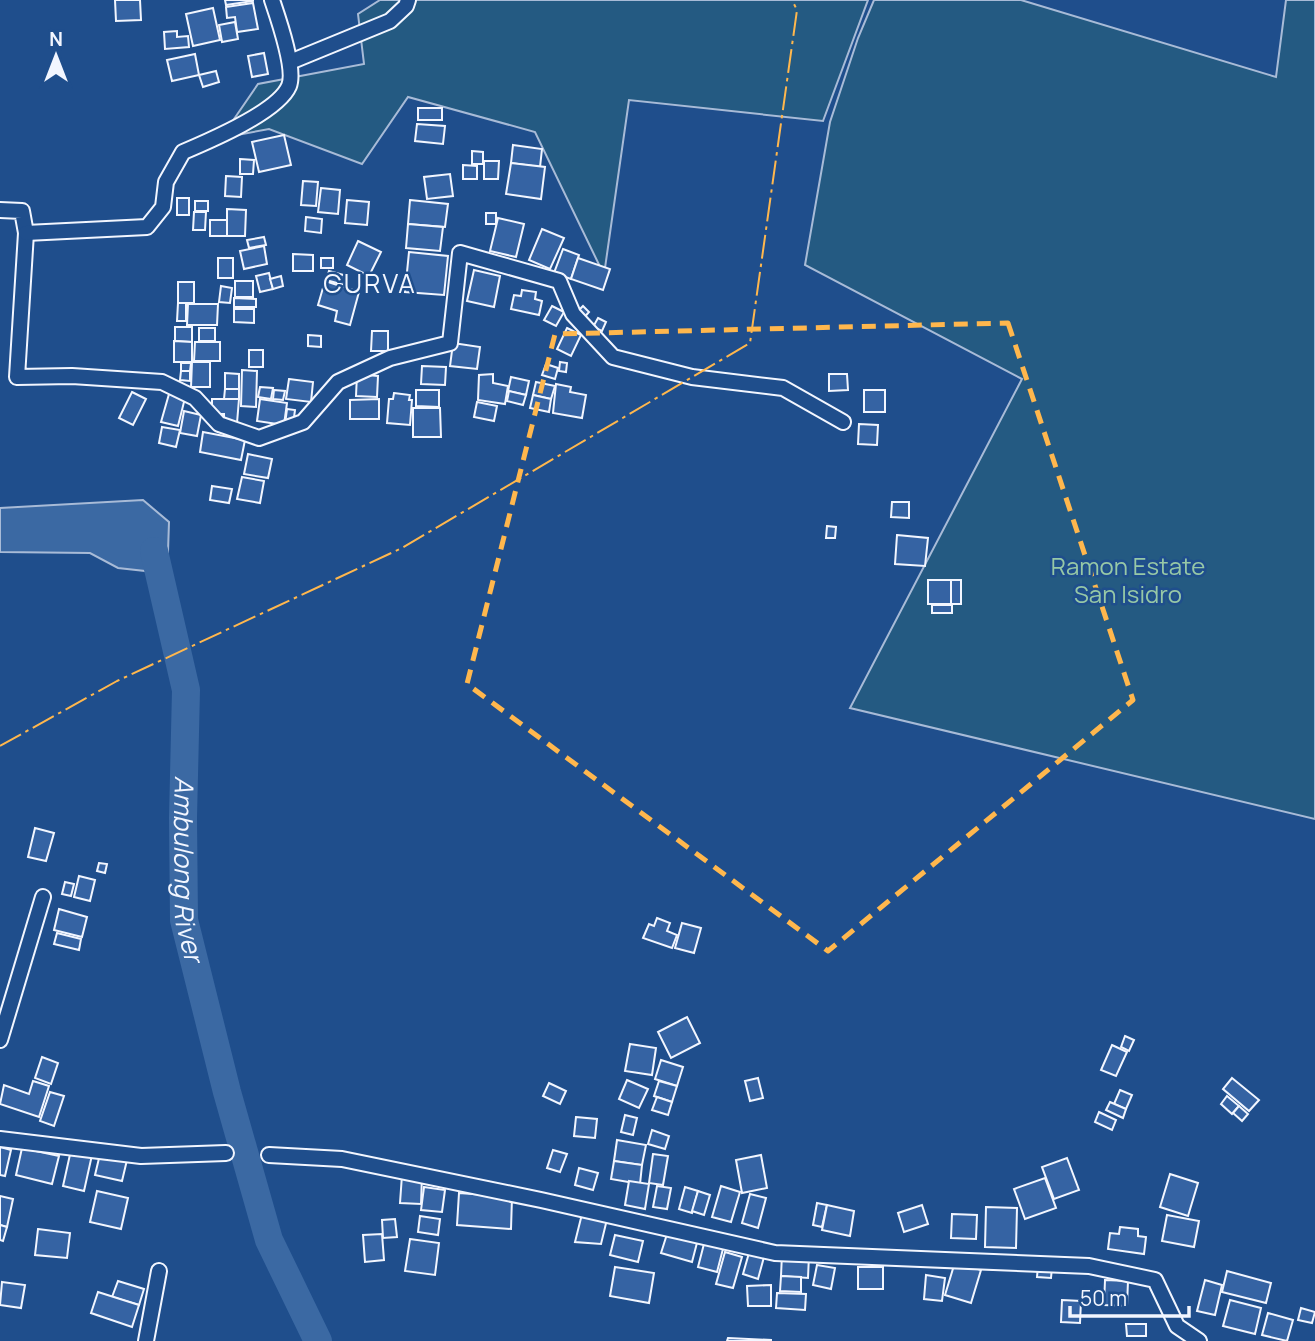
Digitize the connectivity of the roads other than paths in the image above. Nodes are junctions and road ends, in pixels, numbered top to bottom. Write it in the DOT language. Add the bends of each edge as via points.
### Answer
graph roads {
  1 [pos="272,0"];
  2 [pos="408,0"];
  3 [pos="290,62"];
  4 [pos="0,209"];
  5 [pos="26,233"];
  6 [pos="843,422"];
  7 [pos="43,897"];
  8 [pos="0,1040"];
  9 [pos="0,1139"];
  10 [pos="226,1153"];
  11 [pos="269,1155"];
  12 [pos="159,1271"];
  13 [pos="146,1341"];
  14 [pos="1199,1341"];
  1 -- 3 [label="street"];
  2 -- 3 [label="street" via="390,21"];
  3 -- 5 [label="street" via="289,85 274,103 258,116 183,152 166,182 163,207 147,227"];
  4 -- 5 [label="street" via="22,211"];
  5 -- 6 [label="street" via="17,377 162,382 195,398 219,424 259,438 303,422 338,382 390,358 450,343 460,253 559,281 573,314 613,357 692,377 783,388"];
  7 -- 8 [label="street"];
  9 -- 10 [label="street" via="141,1156"];
  11 -- 14 [label="street" via="342,1159 775,1253 1089,1266 1155,1280 1177,1326"];
  12 -- 13 [label="street"];
}
